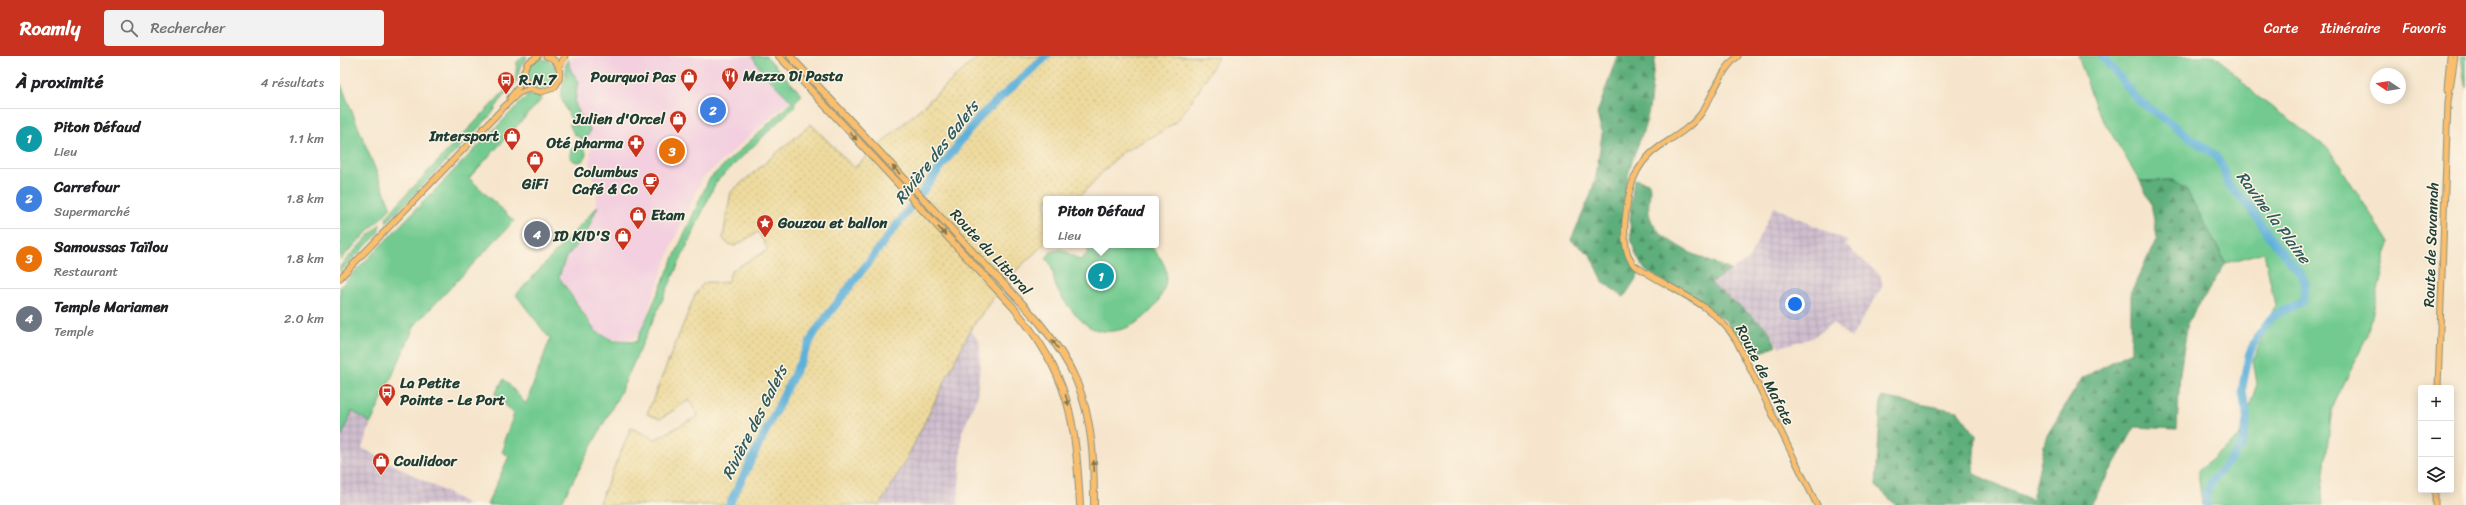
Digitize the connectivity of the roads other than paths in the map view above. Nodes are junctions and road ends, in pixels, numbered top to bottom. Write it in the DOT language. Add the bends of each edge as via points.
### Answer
graph roads {
  1 [pos="538,56"];
  2 [pos="548,56"];
  3 [pos="565,56"];
  4 [pos="778,56"];
  5 [pos="790,56"];
  6 [pos="795,56"];
  7 [pos="1738,56"];
  8 [pos="2450,56"];
  9 [pos="2455,56"];
  10 [pos="559,67"];
  11 [pos="523,74"];
  12 [pos="530,89"];
  13 [pos="821,89"];
  14 [pos="2448,102"];
  15 [pos="505,106"];
  16 [pos="340,278"];
  17 [pos="2438,385"];
  18 [pos="2435,493"];
  19 [pos="1080,505"];
  20 [pos="1094,505"];
  21 [pos="1817,505"];
  22 [pos="2434,505"];
  1 -- 11 [label="main road" via="527,63"];
  2 -- 10 [label="main road"];
  3 -- 10 [label="main road"];
  4 -- 19 [label="highway, Route du Littoral, one-way" via="1013,307 1045,349 1065,394 1076,442"];
  5 -- 13 [label="highway, Route du Littoral"];
  6 -- 13 [label="highway"];
  7 -- 21 [label="main road, Route de Mafate" via="1721,74 1704,109 1694,122 1649,154 1639,166 1631,182 1628,198 1625,241 1634,265 1696,301 1725,323 1736,340"];
  8 -- 14 [label="main road"];
  9 -- 14 [label="main road"];
  10 -- 12 [label="main road" via="559,80 554,88 541,92"];
  11 -- 12 [label="main road"];
  11 -- 15 [label="main road" via="521,84"];
  12 -- 15 [label="main road" via="519,93"];
  20 -- 13 [label="highway, Route du Littoral, one-way" via="1092,436 1082,396 1068,362 1019,301"];
  14 -- 17 [label="main road, Route de Savannah"];
  15 -- 16 [label="main road"];
  18 -- 22 [label="main road"];
}
